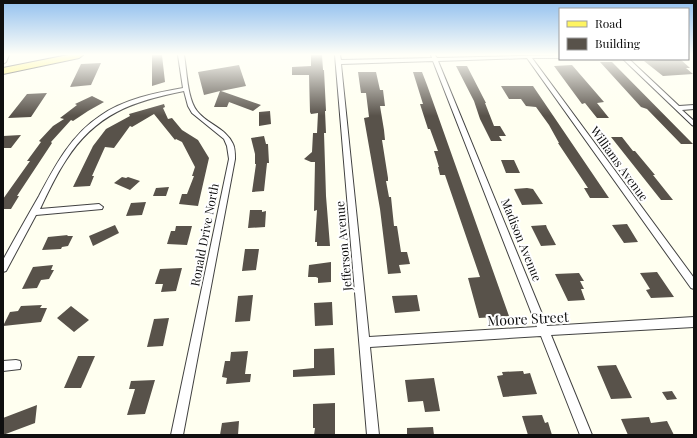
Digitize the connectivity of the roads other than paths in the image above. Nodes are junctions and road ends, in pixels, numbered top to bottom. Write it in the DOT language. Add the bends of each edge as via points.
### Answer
graph roads {
  1 [pos="185,75"];
  2 [pos="340,75"];
  3 [pos="441,75"];
  4 [pos="542,75"];
  5 [pos="643,75"];
  6 [pos="188,89"];
  7 [pos="694,107"];
  8 [pos="677,108"];
  9 [pos="694,124"];
  10 [pos="99,207"];
  11 [pos="34,212"];
  12 [pos="3,268"];
  13 [pos="694,285"];
  14 [pos="694,322"];
  15 [pos="544,332"];
  16 [pos="364,342"];
  17 [pos="16,365"];
  18 [pos="3,366"];
  19 [pos="177,435"];
  20 [pos="373,435"];
  21 [pos="586,435"];
  1 -- 6 [label="street, Ronald Drive North"];
  2 -- 16 [label="street, Jefferson Avenue"];
  3 -- 15 [label="street, Madison Avenue"];
  4 -- 13 [label="street, Williams Avenue"];
  5 -- 8 [label="street"];
  6 -- 11 [label="street" via="131,102 98,119 84,130 73,144"];
  6 -- 19 [label="street, Ronald Drive North" via="191,107 199,117 217,128 224,136 230,145 232,159"];
  7 -- 8 [label="street"];
  8 -- 9 [label="street"];
  10 -- 11 [label="street"];
  11 -- 12 [label="street"];
  14 -- 15 [label="street, Moore Street"];
  15 -- 16 [label="street, Moore Street"];
  15 -- 21 [label="street, Madison Avenue"];
  16 -- 20 [label="street, Jefferson Avenue"];
  17 -- 18 [label="street"];
}
